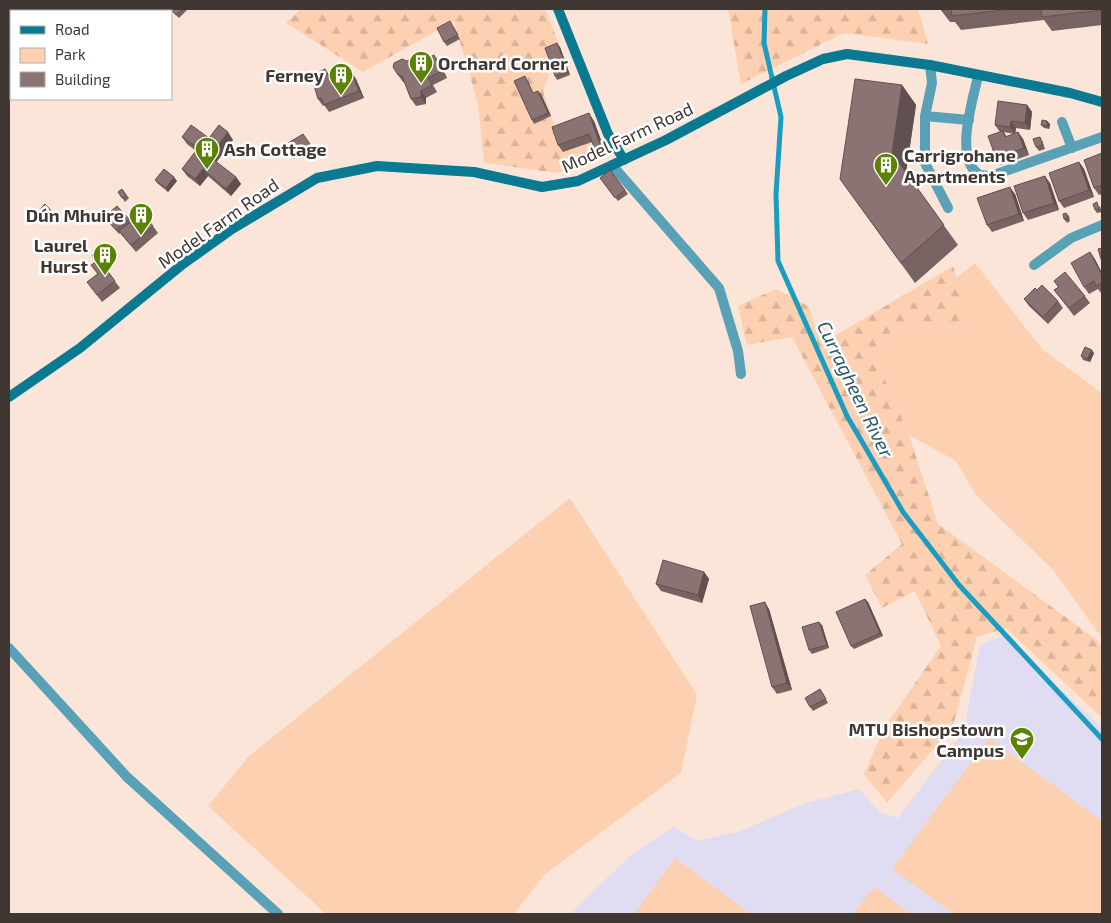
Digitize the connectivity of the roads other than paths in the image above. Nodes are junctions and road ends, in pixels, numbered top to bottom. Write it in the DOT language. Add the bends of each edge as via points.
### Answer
graph roads {
  1 [pos="558,9"];
  2 [pos="930,65"];
  3 [pos="978,76"];
  4 [pos="1102,102"];
  5 [pos="925,116"];
  6 [pos="969,120"];
  7 [pos="1062,122"];
  8 [pos="1102,137"];
  9 [pos="1072,148"];
  10 [pos="624,160"];
  11 [pos="612,165"];
  12 [pos="948,208"];
  13 [pos="1102,225"];
  14 [pos="1034,265"];
  15 [pos="741,374"];
  16 [pos="9,397"];
  17 [pos="9,648"];
  18 [pos="278,914"];
  1 -- 10 [label="main road" via="608,134"];
  2 -- 3 [label="main road, Model Farm Road"];
  2 -- 5 [label="street" via="932,82"];
  2 -- 10 [label="main road, Model Farm Road" via="847,54 823,59"];
  3 -- 4 [label="main road, Model Farm Road" via="1070,92"];
  3 -- 6 [label="street"];
  5 -- 6 [label="street"];
  5 -- 12 [label="street" via="925,163"];
  6 -- 9 [label="street" via="965,141 967,153 973,171 980,175 991,176"];
  7 -- 9 [label="street"];
  8 -- 9 [label="street"];
  10 -- 11 [label="main road, Model Farm Road"];
  11 -- 15 [label="street" via="720,288 738,351"];
  11 -- 16 [label="main road, Model Farm Road" via="578,181 542,187 474,172 377,166 316,178 232,229 183,264 80,348"];
  13 -- 14 [label="street" via="1065,242"];
  17 -- 18 [label="street" via="126,778"];
}
